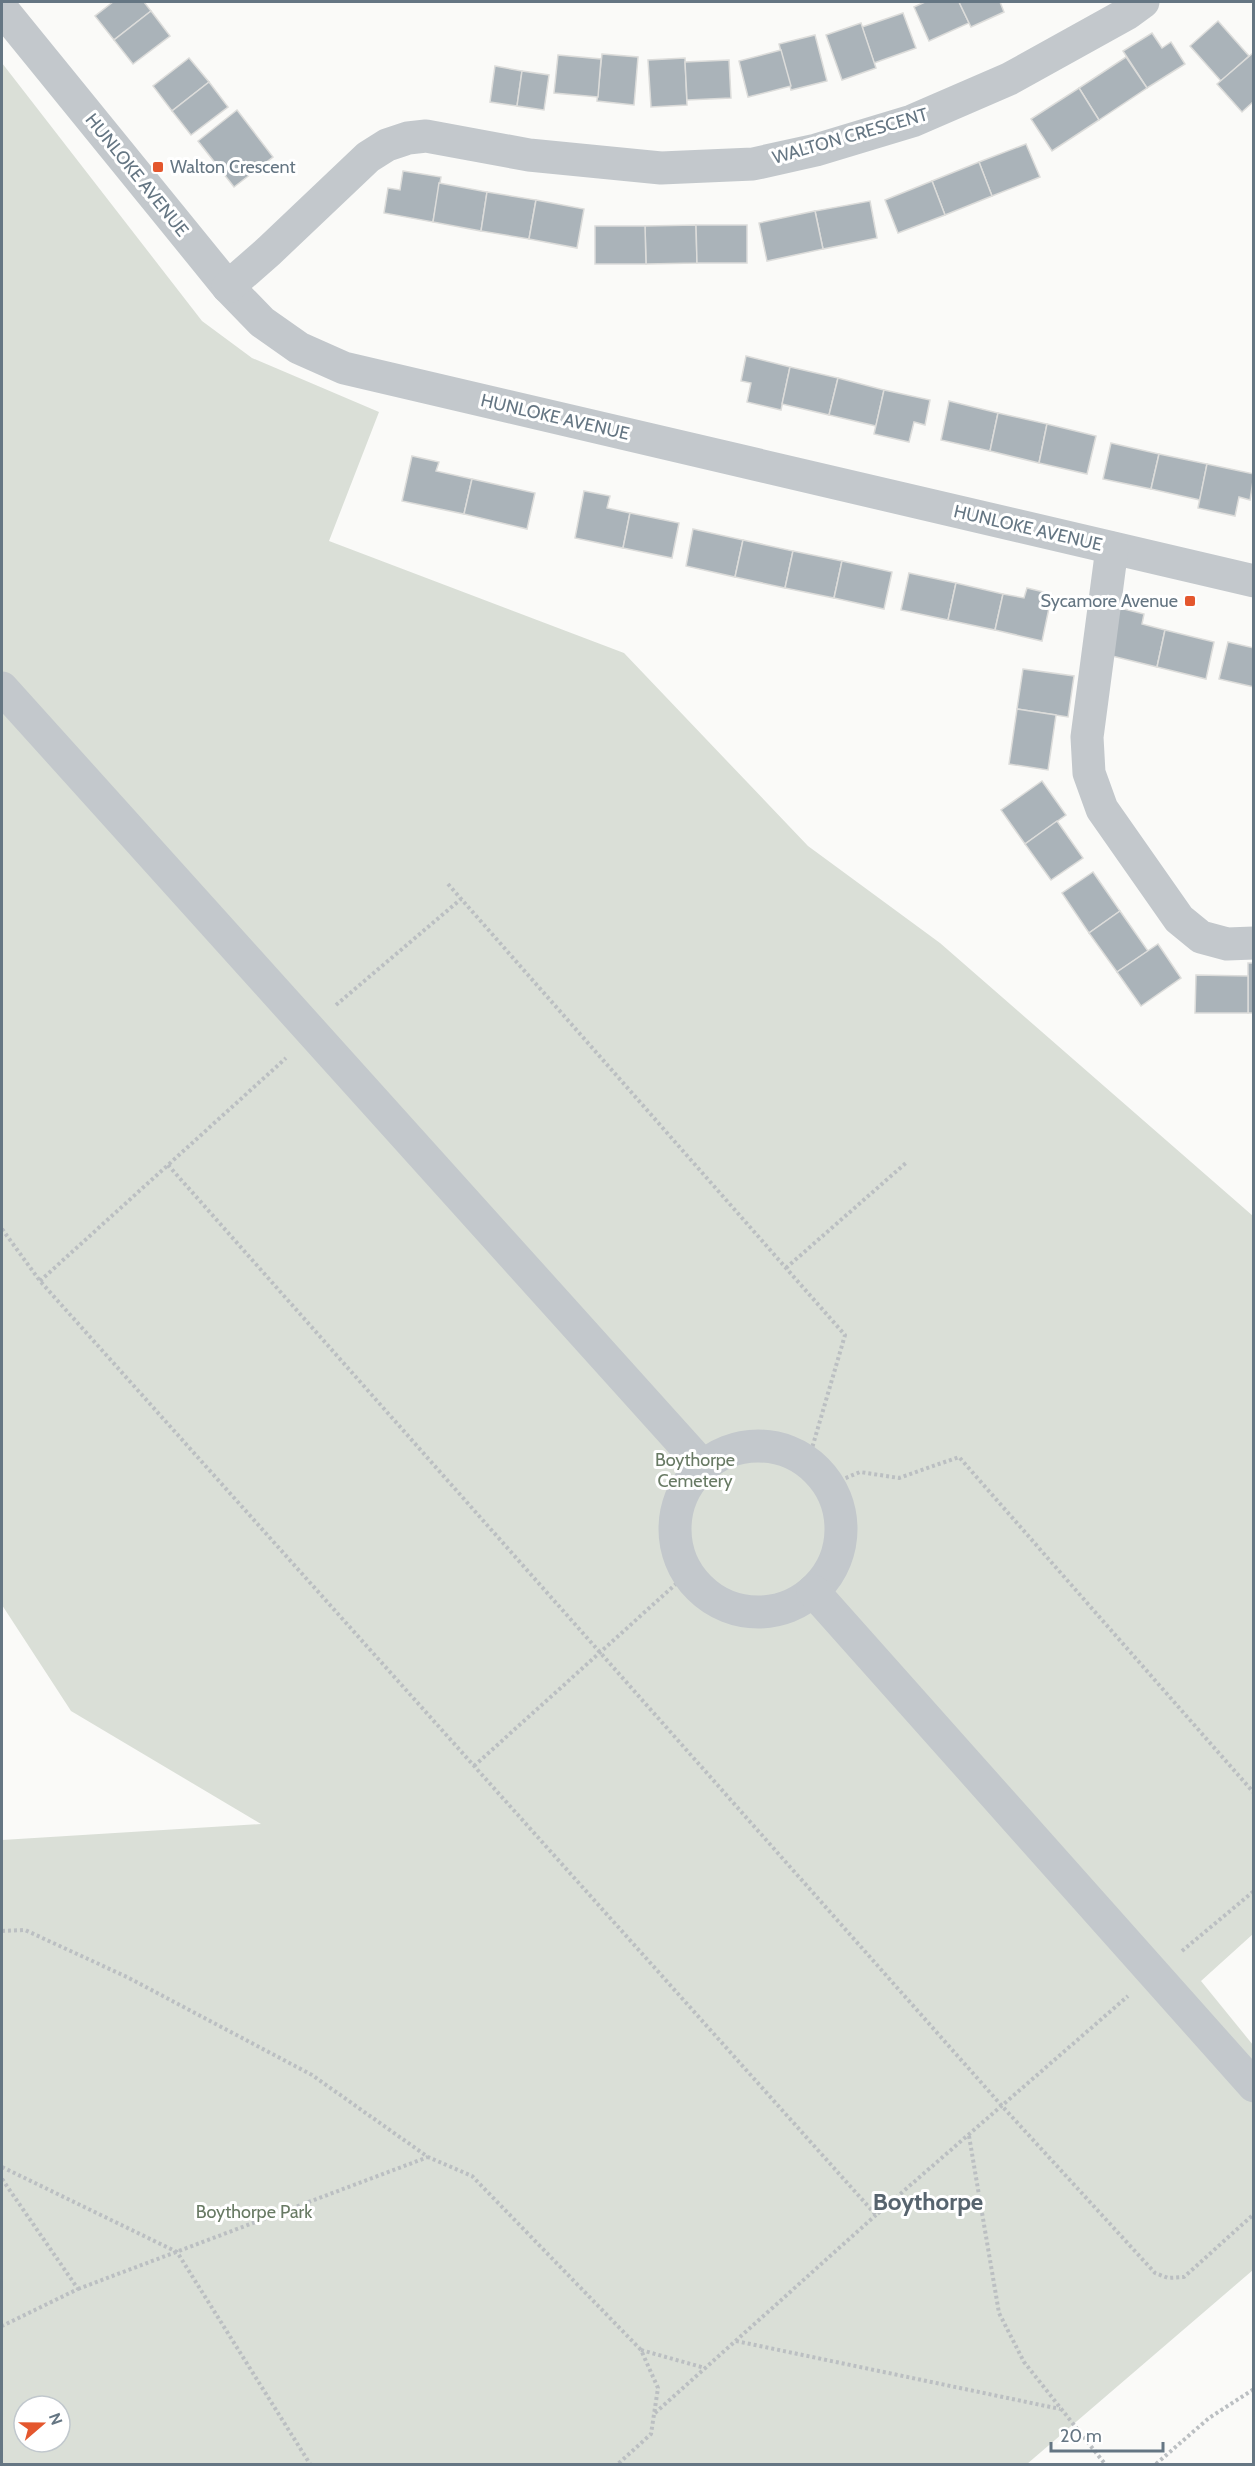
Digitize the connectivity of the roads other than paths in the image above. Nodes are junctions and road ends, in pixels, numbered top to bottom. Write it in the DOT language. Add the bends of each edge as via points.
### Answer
graph roads {
  1 [pos="1143,2"];
  2 [pos="2,9"];
  3 [pos="228,287"];
  4 [pos="1112,548"];
  5 [pos="1254,581"];
  6 [pos="2,688"];
  7 [pos="1254,943"];
  8 [pos="703,1466"];
  9 [pos="813,1591"];
  10 [pos="1254,2086"];
  1 -- 3 [label="street, WALTON CRESCENT" via="1010,79 912,121 753,164 661,168 529,155 426,136 408,138 368,157"];
  2 -- 3 [label="street, HUNLOKE AVENUE"];
  3 -- 4 [label="street, HUNLOKE AVENUE" via="262,322 299,348 344,368"];
  4 -- 5 [label="street, HUNLOKE AVENUE"];
  4 -- 7 [label="street" via="1087,737 1089,773 1102,809 1179,919 1201,937 1227,944"];
  6 -- 8 [label="street"];
  8 -- 9 [label="street" via="725,1452 753,1445 782,1449 818,1473 839,1512 841,1541 831,1568"];
  8 -- 9 [label="street" via="685,1488 676,1516 676,1545 687,1574 707,1595 733,1609 762,1612 790,1606"];
  9 -- 10 [label="street"];
}
